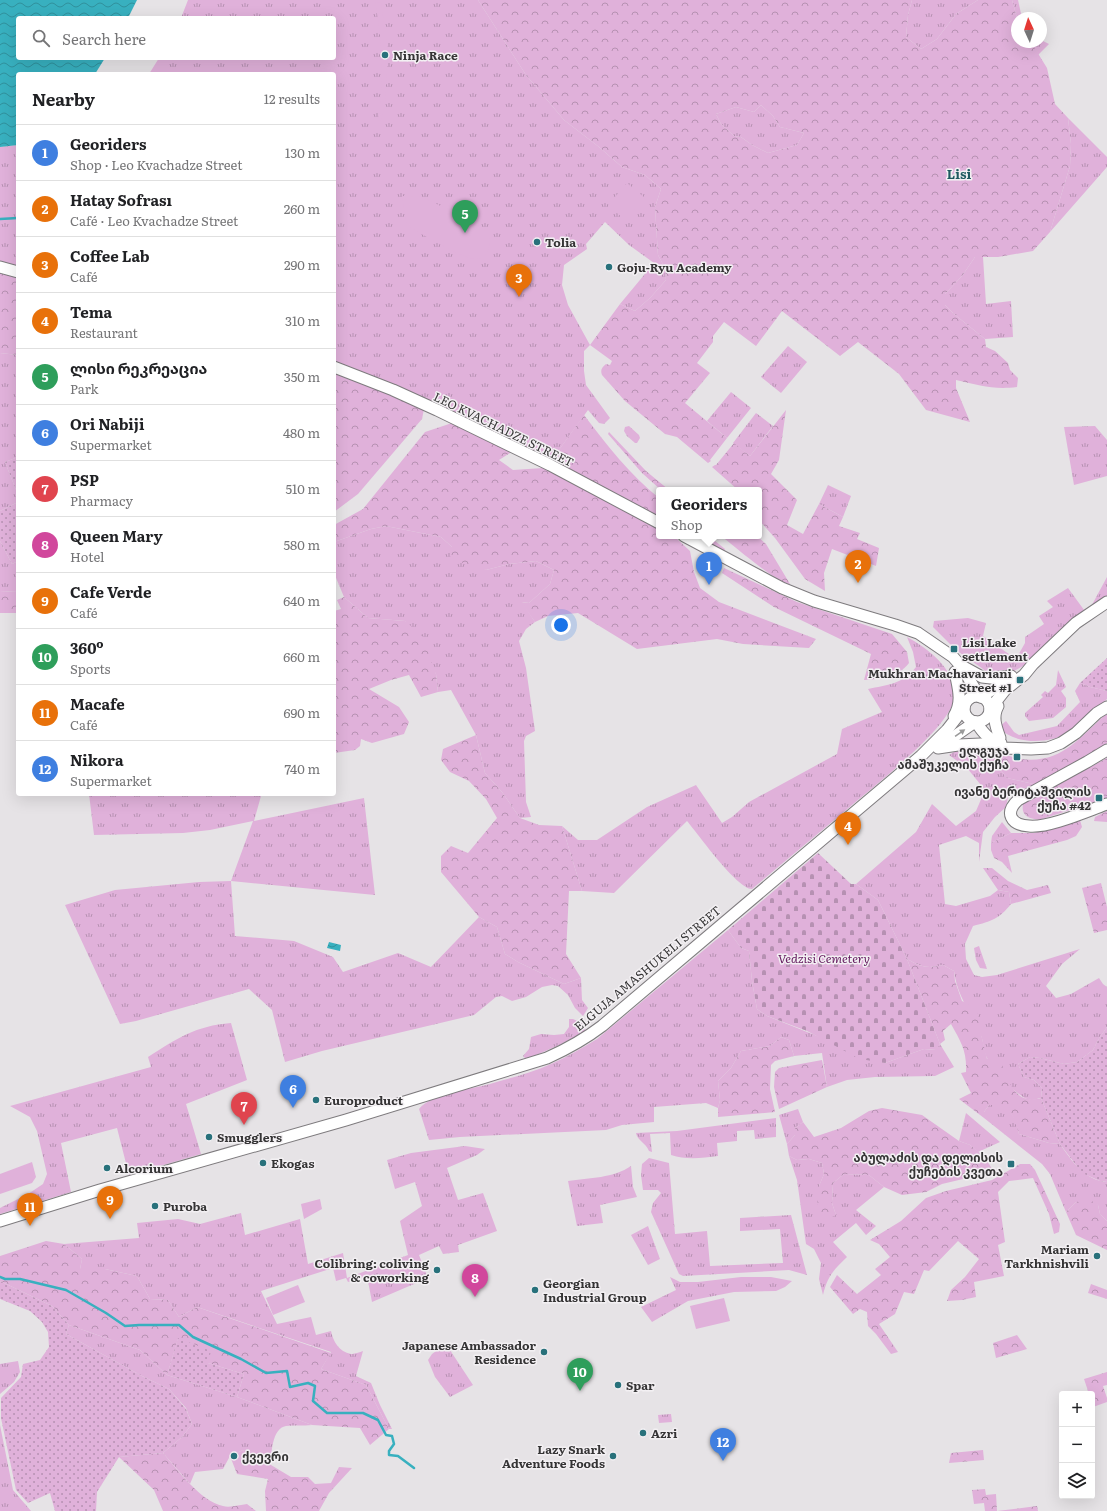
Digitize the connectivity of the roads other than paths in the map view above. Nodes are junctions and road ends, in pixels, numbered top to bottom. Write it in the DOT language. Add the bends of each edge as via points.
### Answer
graph roads {
  1 [pos="0,267"];
  2 [pos="16,271"];
  3 [pos="336,368"];
  4 [pos="656,521"];
  5 [pos="690,539"];
  6 [pos="1107,602"];
  7 [pos="958,669"];
  8 [pos="1014,680"];
  9 [pos="981,697"];
  10 [pos="965,705"];
  11 [pos="1107,707"];
  12 [pos="989,712"];
  13 [pos="975,722"];
  14 [pos="1000,738"];
  15 [pos="933,748"];
  16 [pos="1019,748"];
  17 [pos="1107,750"];
  18 [pos="1107,804"];
  19 [pos="0,1221"];
  1 -- 2 [label="main road"];
  3 -- 4 [label="main road, LEO KVACHADZE STREET" via="437,410 550,465"];
  5 -- 7 [label="main road" via="782,588 814,601 918,633 940,648"];
  6 -- 8 [label="main road" via="1076,623"];
  7 -- 8 [label="main road" via="982,677"];
  7 -- 9 [label="main road"];
  7 -- 10 [label="main road"];
  7 -- 15 [label="main road" via="959,704"];
  8 -- 9 [label="main road"];
  8 -- 12 [label="main road"];
  8 -- 14 [label="main road" via="995,714"];
  9 -- 10 [label="main road" via="972,697"];
  9 -- 12 [label="main road" via="987,701"];
  10 -- 13 [label="main road" via="967,717"];
  10 -- 15 [label="main road"];
  11 -- 16 [label="main road" via="1061,743 1041,749"];
  12 -- 13 [label="main road" via="985,720"];
  12 -- 14 [label="main road" via="991,727"];
  15 -- 13 [label="main road, one-way"];
  13 -- 16 [label="main road" via="991,739"];
  14 -- 16 [label="main road"];
  15 -- 16 [label="main road" via="981,744"];
  15 -- 19 [label="main road, ELGUJA AMASHUKELI STREET" via="602,1026 568,1048 547,1058 346,1120"];
  17 -- 18 [label="main road" via="1018,800 1010,813 1018,824 1029,826 1057,821"];
}
